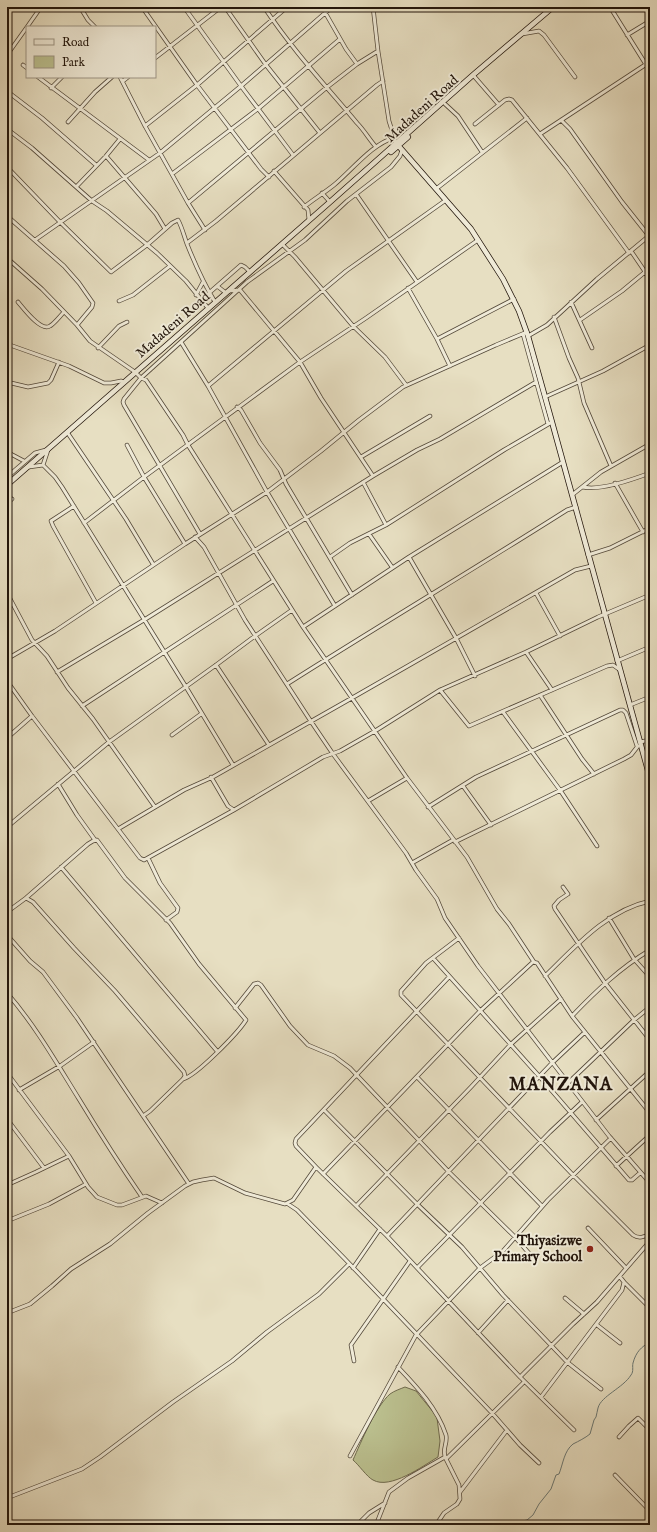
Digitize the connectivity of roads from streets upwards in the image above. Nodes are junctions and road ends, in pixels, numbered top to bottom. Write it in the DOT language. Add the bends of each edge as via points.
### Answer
graph roads {
  1 [pos="41,7"];
  2 [pos="80,7"];
  3 [pos="142,7"];
  4 [pos="184,7"];
  5 [pos="221,7"];
  6 [pos="225,7"];
  7 [pos="264,7"];
  8 [pos="288,7"];
  9 [pos="322,7"];
  10 [pos="332,7"];
  11 [pos="373,7"];
  12 [pos="553,7"];
  13 [pos="610,7"];
  14 [pos="325,13"];
  15 [pos="273,20"];
  16 [pos="650,20"];
  17 [pos="28,26"];
  18 [pos="94,26"];
  19 [pos="155,26"];
  20 [pos="198,26"];
  21 [pos="156,27"];
  22 [pos="26,28"];
  23 [pos="522,34"];
  24 [pos="628,36"];
  25 [pos="340,39"];
  26 [pos="250,40"];
  27 [pos="291,43"];
  28 [pos="170,47"];
  29 [pos="378,51"];
  30 [pos="7,55"];
  31 [pos="156,57"];
  32 [pos="224,62"];
  33 [pos="357,64"];
  34 [pos="23,65"];
  35 [pos="266,65"];
  36 [pos="309,65"];
  37 [pos="645,65"];
  38 [pos="26,67"];
  39 [pos="650,71"];
  40 [pos="474,76"];
  41 [pos="575,77"];
  42 [pos="39,78"];
  43 [pos="61,78"];
  44 [pos="111,78"];
  45 [pos="121,78"];
  46 [pos="127,78"];
  47 [pos="123,81"];
  48 [pos="383,81"];
  49 [pos="197,85"];
  50 [pos="241,86"];
  51 [pos="284,86"];
  52 [pos="51,88"];
  53 [pos="326,88"];
  54 [pos="8,92"];
  55 [pos="445,104"];
  56 [pos="499,105"];
  57 [pos="214,108"];
  58 [pos="259,108"];
  59 [pos="301,108"];
  60 [pos="79,109"];
  61 [pos="346,111"];
  62 [pos="527,118"];
  63 [pos="561,120"];
  64 [pos="68,122"];
  65 [pos="475,124"];
  66 [pos="145,126"];
  67 [pos="7,129"];
  68 [pos="231,130"];
  69 [pos="275,131"];
  70 [pos="320,133"];
  71 [pos="540,134"];
  72 [pos="120,139"];
  73 [pos="396,142"];
  74 [pos="376,147"];
  75 [pos="402,150"];
  76 [pos="160,152"];
  77 [pos="248,152"];
  78 [pos="482,152"];
  79 [pos="293,155"];
  80 [pos="106,156"];
  81 [pos="149,160"];
  82 [pos="96,165"];
  83 [pos="7,167"];
  84 [pos="274,171"];
  85 [pos="172,174"];
  86 [pos="269,176"];
  87 [pos="124,178"];
  88 [pos="76,186"];
  89 [pos="436,189"];
  90 [pos="322,194"];
  91 [pos="356,194"];
  92 [pos="446,200"];
  93 [pos="92,201"];
  94 [pos="330,202"];
  95 [pos="188,203"];
  96 [pos="304,207"];
  97 [pos="7,216"];
  98 [pos="309,220"];
  99 [pos="60,222"];
  100 [pos="165,229"];
  101 [pos="205,230"];
  102 [pos="649,236"];
  103 [pos="35,240"];
  104 [pos="389,240"];
  105 [pos="478,240"];
  106 [pos="187,243"];
  107 [pos="282,244"];
  108 [pos="147,245"];
  109 [pos="290,252"];
  110 [pos="630,252"];
  111 [pos="7,258"];
  112 [pos="170,266"];
  113 [pos="650,269"];
  114 [pos="250,272"];
  115 [pos="645,272"];
  116 [pos="242,279"];
  117 [pos="650,279"];
  118 [pos="203,282"];
  119 [pos="417,282"];
  120 [pos="217,286"];
  121 [pos="408,288"];
  122 [pos="240,290"];
  123 [pos="323,290"];
  124 [pos="227,292"];
  125 [pos="209,293"];
  126 [pos="196,295"];
  127 [pos="514,299"];
  128 [pos="119,301"];
  129 [pos="18,302"];
  130 [pos="215,302"];
  131 [pos="571,302"];
  132 [pos="204,303"];
  133 [pos="208,308"];
  134 [pos="64,312"];
  135 [pos="554,317"];
  136 [pos="580,320"];
  137 [pos="127,322"];
  138 [pos="78,326"];
  139 [pos="353,326"];
  140 [pos="274,331"];
  141 [pos="526,334"];
  142 [pos="437,339"];
  143 [pos="180,342"];
  144 [pos="7,344"];
  145 [pos="650,345"];
  146 [pos="98,348"];
  147 [pos="592,348"];
  148 [pos="59,362"];
  149 [pos="300,362"];
  150 [pos="450,366"];
  151 [pos="135,372"];
  152 [pos="140,378"];
  153 [pos="7,382"];
  154 [pos="124,382"];
  155 [pos="536,382"];
  156 [pos="580,382"];
  157 [pos="406,385"];
  158 [pos="208,386"];
  159 [pos="545,397"];
  160 [pos="237,407"];
  161 [pos="226,416"];
  162 [pos="430,416"];
  163 [pos="550,423"];
  164 [pos="67,432"];
  165 [pos="344,433"];
  166 [pos="650,444"];
  167 [pos="127,445"];
  168 [pos="188,445"];
  169 [pos="48,449"];
  170 [pos="7,452"];
  171 [pos="361,457"];
  172 [pos="24,461"];
  173 [pos="563,462"];
  174 [pos="43,465"];
  175 [pos="159,466"];
  176 [pos="611,466"];
  177 [pos="28,467"];
  178 [pos="650,473"];
  179 [pos="373,476"];
  180 [pos="7,477"];
  181 [pos="144,477"];
  182 [pos="284,480"];
  183 [pos="363,482"];
  184 [pos="615,483"];
  185 [pos="7,485"];
  186 [pos="583,487"];
  187 [pos="267,492"];
  188 [pos="572,495"];
  189 [pos="12,499"];
  190 [pos="113,501"];
  191 [pos="7,503"];
  192 [pos="74,506"];
  193 [pos="576,507"];
  194 [pos="232,514"];
  195 [pos="307,518"];
  196 [pos="84,523"];
  197 [pos="386,525"];
  198 [pos="290,529"];
  199 [pos="650,529"];
  200 [pos="642,532"];
  201 [pos="200,534"];
  202 [pos="369,534"];
  203 [pos="195,537"];
  204 [pos="185,544"];
  205 [pos="254,551"];
  206 [pos="588,555"];
  207 [pos="330,557"];
  208 [pos="409,557"];
  209 [pos="153,564"];
  210 [pos="591,566"];
  211 [pos="392,567"];
  212 [pos="218,573"];
  213 [pos="273,581"];
  214 [pos="122,585"];
  215 [pos="7,593"];
  216 [pos="536,593"];
  217 [pos="430,594"];
  218 [pos="352,595"];
  219 [pos="650,595"];
  220 [pos="96,603"];
  221 [pos="236,606"];
  222 [pos="335,606"];
  223 [pos="292,610"];
  224 [pos="605,614"];
  225 [pos="144,620"];
  226 [pos="303,627"];
  227 [pos="255,636"];
  228 [pos="560,636"];
  229 [pos="456,638"];
  230 [pos="35,643"];
  231 [pos="650,647"];
  232 [pos="164,652"];
  233 [pos="526,652"];
  234 [pos="7,659"];
  235 [pos="326,660"];
  236 [pos="617,661"];
  237 [pos="216,665"];
  238 [pos="620,670"];
  239 [pos="57,672"];
  240 [pos="475,676"];
  241 [pos="7,681"];
  242 [pos="288,684"];
  243 [pos="186,687"];
  244 [pos="440,690"];
  245 [pos="552,690"];
  246 [pos="540,695"];
  247 [pos="650,697"];
  248 [pos="352,698"];
  249 [pos="630,705"];
  250 [pos="82,706"];
  251 [pos="503,712"];
  252 [pos="202,714"];
  253 [pos="32,716"];
  254 [pos="310,720"];
  255 [pos="375,731"];
  256 [pos="172,735"];
  257 [pos="567,735"];
  258 [pos="7,738"];
  259 [pos="650,740"];
  260 [pos="109,742"];
  261 [pos="639,744"];
  262 [pos="269,745"];
  263 [pos="531,751"];
  264 [pos="643,753"];
  265 [pos="333,754"];
  266 [pos="650,761"];
  267 [pos="233,765"];
  268 [pos="73,771"];
  269 [pos="594,774"];
  270 [pos="211,777"];
  271 [pos="407,778"];
  272 [pos="650,778"];
  273 [pos="58,784"];
  274 [pos="463,786"];
  275 [pos="560,790"];
  276 [pos="368,801"];
  277 [pos="155,807"];
  278 [pos="428,807"];
  279 [pos="234,810"];
  280 [pos="7,821"];
  281 [pos="491,824"];
  282 [pos="8,826"];
  283 [pos="118,829"];
  284 [pos="95,840"];
  285 [pos="454,841"];
  286 [pos="597,846"];
  287 [pos="148,858"];
  288 [pos="412,863"];
  289 [pos="61,867"];
  290 [pos="563,887"];
  291 [pos="26,898"];
  292 [pos="650,901"];
  293 [pos="7,912"];
  294 [pos="609,918"];
  295 [pos="166,920"];
  296 [pos="7,935"];
  297 [pos="459,938"];
  298 [pos="579,943"];
  299 [pos="650,950"];
  300 [pos="433,958"];
  301 [pos="634,959"];
  302 [pos="534,962"];
  303 [pos="545,976"];
  304 [pos="449,977"];
  305 [pos="650,977"];
  306 [pos="605,983"];
  307 [pos="7,992"];
  308 [pos="499,992"];
  309 [pos="561,999"];
  310 [pos="650,1007"];
  311 [pos="235,1008"];
  312 [pos="480,1011"];
  313 [pos="417,1012"];
  314 [pos="572,1016"];
  315 [pos="634,1020"];
  316 [pos="526,1029"];
  317 [pos="584,1032"];
  318 [pos="650,1040"];
  319 [pos="94,1042"];
  320 [pos="510,1044"];
  321 [pos="448,1045"];
  322 [pos="217,1051"];
  323 [pos="601,1051"];
  324 [pos="552,1063"];
  325 [pos="60,1066"];
  326 [pos="650,1071"];
  327 [pos="7,1073"];
  328 [pos="357,1076"];
  329 [pos="539,1076"];
  330 [pos="417,1077"];
  331 [pos="480,1077"];
  332 [pos="183,1079"];
  333 [pos="568,1084"];
  334 [pos="19,1090"];
  335 [pos="630,1090"];
  336 [pos="582,1102"];
  337 [pos="388,1108"];
  338 [pos="509,1108"];
  339 [pos="324,1110"];
  340 [pos="448,1110"];
  341 [pos="570,1113"];
  342 [pos="650,1113"];
  343 [pos="143,1116"];
  344 [pos="7,1119"];
  345 [pos="596,1120"];
  346 [pos="650,1135"];
  347 [pos="611,1138"];
  348 [pos="419,1140"];
  349 [pos="479,1140"];
  350 [pos="356,1141"];
  351 [pos="541,1141"];
  352 [pos="600,1148"];
  353 [pos="68,1156"];
  354 [pos="626,1157"];
  355 [pos="616,1166"];
  356 [pos="316,1167"];
  357 [pos="44,1168"];
  358 [pos="449,1172"];
  359 [pos="386,1173"];
  360 [pos="510,1173"];
  361 [pos="640,1173"];
  362 [pos="323,1174"];
  363 [pos="573,1175"];
  364 [pos="650,1183"];
  365 [pos="86,1184"];
  366 [pos="189,1184"];
  367 [pos="7,1185"];
  368 [pos="142,1197"];
  369 [pos="162,1203"];
  370 [pos="481,1203"];
  371 [pos="288,1204"];
  372 [pos="418,1205"];
  373 [pos="356,1206"];
  374 [pos="542,1206"];
  375 [pos="7,1221"];
  376 [pos="588,1228"];
  377 [pos="380,1229"];
  378 [pos="650,1234"];
  379 [pos="450,1235"];
  380 [pos="387,1236"];
  381 [pos="515,1237"];
  382 [pos="650,1242"];
  383 [pos="533,1258"];
  384 [pos="410,1261"];
  385 [pos="349,1264"];
  386 [pos="352,1268"];
  387 [pos="417,1268"];
  388 [pos="480,1268"];
  389 [pos="626,1268"];
  390 [pos="620,1277"];
  391 [pos="624,1282"];
  392 [pos="565,1298"];
  393 [pos="383,1300"];
  394 [pos="508,1300"];
  395 [pos="448,1301"];
  396 [pos="650,1308"];
  397 [pos="7,1313"];
  398 [pos="584,1314"];
  399 [pos="596,1324"];
  400 [pos="478,1333"];
  401 [pos="416,1335"];
  402 [pos="620,1343"];
  403 [pos="551,1345"];
  404 [pos="354,1361"];
  405 [pos="567,1362"];
  406 [pos="398,1367"];
  407 [pos="520,1377"];
  408 [pos="524,1382"];
  409 [pos="601,1389"];
  410 [pos="541,1396"];
  411 [pos="492,1414"];
  412 [pos="507,1430"];
  413 [pos="574,1430"];
  414 [pos="650,1430"];
  415 [pos="619,1437"];
  416 [pos="350,1456"];
  417 [pos="446,1458"];
  418 [pos="539,1463"];
  419 [pos="615,1474"];
  420 [pos="460,1492"];
  421 [pos="7,1498"];
  422 [pos="385,1503"];
  423 [pos="650,1511"];
  424 [pos="357,1525"];
  425 [pos="376,1525"];
  426 [pos="436,1525"];
  1 -- 17 [label="street"];
  2 -- 18 [label="street"];
  3 -- 19 [label="street"];
  4 -- 20 [label="street"];
  5 -- 20 [label="street"];
  6 -- 26 [label="street"];
  7 -- 15 [label="street"];
  8 -- 15 [label="street"];
  9 -- 14 [label="street"];
  10 -- 14 [label="street"];
  11 -- 29 [label="street"];
  12 -- 23 [label="street, Madadeni Road"];
  13 -- 24 [label="street"];
  14 -- 25 [label="street"];
  14 -- 27 [label="street"];
  15 -- 26 [label="street"];
  15 -- 27 [label="street"];
  16 -- 24 [label="street"];
  20 -- 28 [label="street"];
  20 -- 32 [label="street"];
  21 -- 28 [label="street"];
  22 -- 30 [label="street"];
  23 -- 40 [label="street, Madadeni Road"];
  23 -- 41 [label="street" via="539,31 544,35"];
  24 -- 37 [label="street"];
  25 -- 33 [label="street"];
  25 -- 36 [label="street"];
  26 -- 32 [label="street"];
  26 -- 35 [label="street"];
  27 -- 35 [label="street"];
  27 -- 36 [label="street"];
  28 -- 31 [label="street"];
  28 -- 49 [label="street"];
  29 -- 33 [label="street"];
  29 -- 48 [label="street"];
  32 -- 49 [label="street"];
  32 -- 50 [label="street"];
  33 -- 53 [label="street"];
  34 -- 38 [label="street"];
  35 -- 50 [label="street"];
  35 -- 51 [label="street"];
  36 -- 51 [label="street"];
  36 -- 53 [label="street"];
  37 -- 39 [label="street"];
  37 -- 63 [label="street"];
  40 -- 55 [label="street, Madadeni Road"];
  40 -- 56 [label="street"];
  40 -- 73 [label="street, Madadeni Road"];
  42 -- 52 [label="street"];
  43 -- 52 [label="street"];
  44 -- 60 [label="street"];
  45 -- 47 [label="street"];
  46 -- 47 [label="street"];
  47 -- 66 [label="street"];
  48 -- 61 [label="street"];
  48 -- 73 [label="street" via="389,121"];
  49 -- 57 [label="street"];
  49 -- 66 [label="street"];
  50 -- 57 [label="street"];
  50 -- 58 [label="street"];
  51 -- 58 [label="street"];
  51 -- 59 [label="street"];
  52 -- 60 [label="street"];
  53 -- 59 [label="street"];
  53 -- 61 [label="street"];
  54 -- 82 [label="street"];
  55 -- 73 [label="street, Madadeni Road"];
  55 -- 78 [label="street" via="458,116"];
  56 -- 62 [label="street" via="510,99"];
  56 -- 65 [label="street"];
  57 -- 68 [label="street"];
  57 -- 76 [label="street"];
  58 -- 68 [label="street"];
  58 -- 69 [label="street"];
  59 -- 69 [label="street"];
  59 -- 70 [label="street"];
  60 -- 64 [label="street"];
  60 -- 72 [label="street"];
  61 -- 70 [label="street"];
  61 -- 74 [label="street"];
  62 -- 71 [label="street"];
  62 -- 78 [label="street"];
  63 -- 71 [label="street"];
  63 -- 102 [label="street"];
  66 -- 76 [label="street"];
  67 -- 88 [label="street"];
  68 -- 77 [label="street"];
  68 -- 85 [label="street"];
  69 -- 77 [label="street"];
  69 -- 79 [label="street"];
  70 -- 79 [label="street"];
  71 -- 110 [label="street"];
  72 -- 80 [label="street"];
  72 -- 81 [label="street"];
  73 -- 74 [label="street" via="385,141"];
  73 -- 75 [label="street"];
  73 -- 94 [label="street, Madadeni Road"];
  74 -- 90 [label="street"];
  75 -- 89 [label="street"];
  75 -- 91 [label="street" via="394,165"];
  76 -- 81 [label="street"];
  76 -- 85 [label="street"];
  77 -- 86 [label="street"];
  77 -- 95 [label="street"];
  78 -- 89 [label="street"];
  79 -- 84 [label="street"];
  80 -- 82 [label="street"];
  80 -- 87 [label="street"];
  81 -- 87 [label="street"];
  82 -- 88 [label="street"];
  83 -- 99 [label="street"];
  84 -- 86 [label="street"];
  84 -- 96 [label="street"];
  85 -- 95 [label="street"];
  86 -- 101 [label="street"];
  87 -- 93 [label="street"];
  87 -- 100 [label="street" via="156,214"];
  88 -- 93 [label="street"];
  89 -- 92 [label="street"];
  90 -- 94 [label="street"];
  90 -- 96 [label="street"];
  91 -- 104 [label="street"];
  91 -- 109 [label="street"];
  92 -- 104 [label="street"];
  92 -- 105 [label="street"];
  93 -- 99 [label="street"];
  93 -- 108 [label="street"];
  94 -- 98 [label="street, Madadeni Road"];
  95 -- 101 [label="street"];
  96 -- 98 [label="street" via="309,212"];
  97 -- 103 [label="street"];
  98 -- 107 [label="street, Madadeni Road"];
  99 -- 103 [label="street"];
  99 -- 108 [label="street" via="111,272"];
  100 -- 106 [label="street" via="178,220"];
  100 -- 108 [label="street"];
  101 -- 106 [label="street"];
  102 -- 110 [label="street"];
  103 -- 138 [label="street" via="64,266 92,303 92,307"];
  104 -- 119 [label="street"];
  104 -- 123 [label="street" via="355,263"];
  105 -- 119 [label="street"];
  105 -- 127 [label="street"];
  106 -- 118 [label="street"];
  107 -- 109 [label="street"];
  107 -- 114 [label="street, Madadeni Road"];
  108 -- 112 [label="street"];
  109 -- 122 [label="street" via="264,269"];
  109 -- 123 [label="street"];
  110 -- 115 [label="street"];
  110 -- 131 [label="street"];
  111 -- 134 [label="street"];
  112 -- 126 [label="street"];
  112 -- 128 [label="street" via="133,295"];
  113 -- 115 [label="street"];
  114 -- 116 [label="street, Madadeni Road"];
  114 -- 120 [label="street" via="241,265"];
  115 -- 117 [label="street"];
  115 -- 136 [label="street" via="622,292"];
  116 -- 122 [label="street"];
  116 -- 124 [label="street, Madadeni Road"];
  118 -- 125 [label="street"];
  118 -- 126 [label="street"];
  119 -- 121 [label="street"];
  120 -- 124 [label="street"];
  120 -- 125 [label="street"];
  121 -- 139 [label="street"];
  121 -- 142 [label="street"];
  122 -- 124 [label="street"];
  122 -- 140 [label="street"];
  122 -- 143 [label="street"];
  123 -- 139 [label="street"];
  123 -- 140 [label="street"];
  124 -- 130 [label="street, Madadeni Road"];
  125 -- 130 [label="street"];
  125 -- 132 [label="street"];
  126 -- 132 [label="street"];
  127 -- 141 [label="street"];
  127 -- 142 [label="street"];
  129 -- 134 [label="street" via="39,325 45,327 50,327"];
  130 -- 133 [label="street, Madadeni Road"];
  131 -- 135 [label="street"];
  131 -- 136 [label="street"];
  132 -- 133 [label="street"];
  133 -- 151 [label="street, Madadeni Road"];
  134 -- 138 [label="street"];
  135 -- 141 [label="street" via="542,328"];
  135 -- 156 [label="street"];
  136 -- 147 [label="street"];
  137 -- 146 [label="street" via="119,326"];
  138 -- 146 [label="street"];
  139 -- 149 [label="street"];
  139 -- 157 [label="street" via="385,357"];
  140 -- 149 [label="street"];
  140 -- 158 [label="street"];
  141 -- 150 [label="street"];
  141 -- 155 [label="street"];
  141 -- 159 [label="street"];
  142 -- 150 [label="street"];
  143 -- 152 [label="street"];
  143 -- 158 [label="street"];
  144 -- 148 [label="street"];
  145 -- 156 [label="street"];
  146 -- 151 [label="street"];
  148 -- 153 [label="street" via="52,380 48,383 28,387"];
  148 -- 154 [label="street" via="104,383"];
  149 -- 160 [label="street"];
  149 -- 165 [label="street"];
  150 -- 157 [label="street"];
  151 -- 152 [label="street"];
  151 -- 154 [label="street, Madadeni Road"];
  152 -- 168 [label="street" via="148,382"];
  152 -- 175 [label="street" via="123,402"];
  154 -- 164 [label="street, Madadeni Road"];
  155 -- 163 [label="street"];
  155 -- 179 [label="street"];
  156 -- 159 [label="street"];
  156 -- 176 [label="street" via="584,403"];
  157 -- 165 [label="street"];
  158 -- 161 [label="street"];
  159 -- 163 [label="street"];
  160 -- 161 [label="street"];
  160 -- 182 [label="street" via="280,470"];
  161 -- 168 [label="street"];
  161 -- 187 [label="street"];
  162 -- 171 [label="street"];
  163 -- 173 [label="street"];
  163 -- 197 [label="street"];
  164 -- 169 [label="street, Madadeni Road"];
  164 -- 190 [label="street"];
  165 -- 171 [label="street"];
  165 -- 182 [label="street"];
  166 -- 176 [label="street"];
  167 -- 181 [label="street"];
  168 -- 175 [label="street"];
  168 -- 194 [label="street"];
  169 -- 172 [label="street" via="35,453"];
  169 -- 174 [label="street"];
  169 -- 177 [label="street, Madadeni Road"];
  170 -- 172 [label="street"];
  171 -- 179 [label="street"];
  172 -- 180 [label="street"];
  173 -- 188 [label="street"];
  173 -- 208 [label="street"];
  174 -- 177 [label="street"];
  174 -- 192 [label="street" via="55,477"];
  175 -- 181 [label="street"];
  175 -- 201 [label="street"];
  176 -- 186 [label="street"];
  177 -- 185 [label="street, Madadeni Road"];
  178 -- 184 [label="street"];
  179 -- 183 [label="street"];
  181 -- 190 [label="street"];
  181 -- 204 [label="street"];
  182 -- 187 [label="street"];
  182 -- 195 [label="street"];
  183 -- 195 [label="street"];
  183 -- 197 [label="street"];
  184 -- 186 [label="street" via="596,488"];
  184 -- 200 [label="street"];
  186 -- 188 [label="street"];
  187 -- 194 [label="street"];
  187 -- 198 [label="street"];
  188 -- 193 [label="street"];
  189 -- 191 [label="street"];
  190 -- 196 [label="street"];
  190 -- 209 [label="street"];
  192 -- 196 [label="street"];
  192 -- 220 [label="street" via="51,521"];
  193 -- 206 [label="street"];
  193 -- 217 [label="street" via="567,510"];
  194 -- 201 [label="street"];
  194 -- 205 [label="street"];
  195 -- 198 [label="street"];
  195 -- 207 [label="street"];
  196 -- 214 [label="street"];
  197 -- 202 [label="street"];
  198 -- 205 [label="street"];
  198 -- 222 [label="street"];
  199 -- 200 [label="street"];
  200 -- 206 [label="street" via="610,548"];
  201 -- 203 [label="street"];
  202 -- 207 [label="street"];
  202 -- 211 [label="street"];
  203 -- 204 [label="street"];
  203 -- 212 [label="street" via="204,547"];
  204 -- 209 [label="street"];
  205 -- 212 [label="street"];
  205 -- 213 [label="street"];
  206 -- 210 [label="street"];
  207 -- 218 [label="street"];
  208 -- 211 [label="street"];
  208 -- 217 [label="street"];
  209 -- 214 [label="street"];
  210 -- 216 [label="street" via="575,570"];
  210 -- 224 [label="street"];
  211 -- 218 [label="street"];
  212 -- 221 [label="street"];
  212 -- 225 [label="street"];
  213 -- 221 [label="street"];
  213 -- 223 [label="street"];
  214 -- 220 [label="street"];
  214 -- 225 [label="street"];
  215 -- 230 [label="street"];
  216 -- 228 [label="street"];
  216 -- 229 [label="street"];
  217 -- 229 [label="street"];
  217 -- 235 [label="street"];
  218 -- 222 [label="street"];
  219 -- 224 [label="street"];
  220 -- 230 [label="street"];
  221 -- 227 [label="street"];
  221 -- 232 [label="street"];
  222 -- 226 [label="street"];
  223 -- 226 [label="street"];
  223 -- 227 [label="street"];
  224 -- 228 [label="street"];
  224 -- 236 [label="street"];
  225 -- 232 [label="street"];
  225 -- 239 [label="street"];
  226 -- 235 [label="street"];
  227 -- 237 [label="street"];
  227 -- 242 [label="street"];
  228 -- 233 [label="street"];
  229 -- 240 [label="street"];
  229 -- 248 [label="street"];
  230 -- 234 [label="street"];
  230 -- 239 [label="street"];
  231 -- 236 [label="street"];
  232 -- 243 [label="street"];
  232 -- 250 [label="street"];
  233 -- 240 [label="street"];
  233 -- 245 [label="street"];
  235 -- 242 [label="street"];
  235 -- 248 [label="street"];
  236 -- 238 [label="street"];
  237 -- 243 [label="street"];
  237 -- 262 [label="street"];
  238 -- 245 [label="street" via="609,665"];
  238 -- 249 [label="street"];
  239 -- 250 [label="street"];
  240 -- 244 [label="street"];
  241 -- 253 [label="street"];
  242 -- 254 [label="street"];
  243 -- 252 [label="street"];
  243 -- 260 [label="street"];
  244 -- 251 [label="street" via="468,726"];
  244 -- 255 [label="street"];
  245 -- 246 [label="street"];
  246 -- 251 [label="street"];
  246 -- 257 [label="street"];
  247 -- 249 [label="street"];
  248 -- 254 [label="street"];
  248 -- 255 [label="street"];
  249 -- 261 [label="street"];
  250 -- 260 [label="street"];
  251 -- 263 [label="street"];
  252 -- 256 [label="street"];
  252 -- 267 [label="street"];
  253 -- 258 [label="street"];
  253 -- 268 [label="street"];
  254 -- 262 [label="street"];
  254 -- 265 [label="street"];
  255 -- 265 [label="street"];
  255 -- 271 [label="street"];
  257 -- 261 [label="street" via="622,710 626,713"];
  257 -- 263 [label="street"];
  257 -- 269 [label="street"];
  259 -- 261 [label="street"];
  260 -- 268 [label="street"];
  260 -- 277 [label="street"];
  261 -- 264 [label="street"];
  261 -- 269 [label="street" via="628,757"];
  262 -- 267 [label="street"];
  263 -- 274 [label="street" via="476,777"];
  263 -- 275 [label="street"];
  264 -- 266 [label="street"];
  264 -- 272 [label="street"];
  265 -- 276 [label="street"];
  265 -- 279 [label="street" via="323,757"];
  267 -- 270 [label="street"];
  268 -- 273 [label="street"];
  268 -- 283 [label="street"];
  269 -- 275 [label="street"];
  270 -- 277 [label="street"];
  270 -- 279 [label="street" via="228,806"];
  271 -- 276 [label="street"];
  271 -- 278 [label="street"];
  273 -- 282 [label="street"];
  273 -- 284 [label="street"];
  274 -- 278 [label="street"];
  274 -- 281 [label="street"];
  275 -- 281 [label="street"];
  275 -- 286 [label="street"];
  276 -- 288 [label="street"];
  277 -- 283 [label="street"];
  278 -- 285 [label="street"];
  279 -- 287 [label="street"];
  280 -- 282 [label="street"];
  281 -- 285 [label="street"];
  283 -- 287 [label="street" via="140,858"];
  284 -- 289 [label="street"];
  284 -- 295 [label="street" via="129,882"];
  285 -- 288 [label="street"];
  285 -- 302 [label="street" via="475,869 497,909"];
  287 -- 295 [label="street" via="160,883 178,908 177,912"];
  288 -- 297 [label="street" via="437,899 445,918"];
  289 -- 291 [label="street"];
  289 -- 322 [label="street"];
  290 -- 298 [label="street" via="568,894 554,907"];
  291 -- 293 [label="street"];
  291 -- 332 [label="street" via="33,902 115,991 182,1069 185,1075"];
  292 -- 294 [label="street"];
  294 -- 298 [label="street"];
  294 -- 301 [label="street"];
  295 -- 311 [label="street"];
  296 -- 319 [label="street" via="42,972"];
  297 -- 300 [label="street"];
  297 -- 308 [label="street" via="480,970"];
  298 -- 303 [label="street"];
  298 -- 306 [label="street"];
  299 -- 301 [label="street"];
  300 -- 304 [label="street"];
  300 -- 313 [label="street" via="400,993"];
  301 -- 305 [label="street"];
  301 -- 306 [label="street"];
  302 -- 303 [label="street"];
  302 -- 308 [label="street"];
  303 -- 309 [label="street"];
  304 -- 312 [label="street"];
  304 -- 313 [label="street"];
  306 -- 314 [label="street"];
  306 -- 315 [label="street"];
  307 -- 325 [label="street"];
  308 -- 312 [label="street"];
  308 -- 316 [label="street"];
  309 -- 314 [label="street"];
  309 -- 316 [label="street"];
  310 -- 315 [label="street"];
  311 -- 322 [label="street" via="246,1020"];
  311 -- 328 [label="street" via="254,984 260,984 290,1026 308,1045 339,1058"];
  312 -- 320 [label="street"];
  312 -- 321 [label="street"];
  313 -- 321 [label="street"];
  313 -- 328 [label="street"];
  314 -- 317 [label="street"];
  315 -- 318 [label="street"];
  315 -- 323 [label="street"];
  316 -- 320 [label="street"];
  316 -- 324 [label="street"];
  317 -- 323 [label="street"];
  317 -- 324 [label="street"];
  319 -- 325 [label="street"];
  319 -- 343 [label="street"];
  320 -- 329 [label="street"];
  320 -- 331 [label="street"];
  321 -- 330 [label="street"];
  321 -- 331 [label="street"];
  322 -- 332 [label="street" via="194,1074"];
  323 -- 333 [label="street"];
  323 -- 335 [label="street"];
  324 -- 329 [label="street"];
  324 -- 333 [label="street"];
  325 -- 334 [label="street"];
  325 -- 368 [label="street"];
  326 -- 335 [label="street"];
  327 -- 334 [label="street"];
  328 -- 337 [label="street"];
  328 -- 339 [label="street"];
  329 -- 338 [label="street"];
  329 -- 341 [label="street"];
  330 -- 337 [label="street"];
  330 -- 340 [label="street"];
  331 -- 338 [label="street"];
  331 -- 340 [label="street"];
  332 -- 343 [label="street"];
  333 -- 336 [label="street"];
  334 -- 353 [label="street"];
  335 -- 342 [label="street"];
  335 -- 345 [label="street"];
  336 -- 341 [label="street"];
  336 -- 345 [label="street"];
  337 -- 348 [label="street"];
  337 -- 350 [label="street"];
  338 -- 349 [label="street"];
  338 -- 351 [label="street"];
  339 -- 350 [label="street"];
  339 -- 356 [label="street" via="295,1142"];
  340 -- 348 [label="street"];
  340 -- 349 [label="street"];
  341 -- 351 [label="street"];
  341 -- 352 [label="street"];
  343 -- 366 [label="street"];
  344 -- 357 [label="street"];
  345 -- 347 [label="street"];
  346 -- 354 [label="street"];
  347 -- 352 [label="street"];
  347 -- 354 [label="street"];
  348 -- 358 [label="street"];
  348 -- 359 [label="street"];
  349 -- 358 [label="street"];
  349 -- 360 [label="street"];
  350 -- 359 [label="street"];
  350 -- 362 [label="street"];
  351 -- 360 [label="street"];
  351 -- 363 [label="street"];
  352 -- 355 [label="street"];
  352 -- 363 [label="street"];
  353 -- 357 [label="street"];
  353 -- 365 [label="street"];
  354 -- 355 [label="street"];
  354 -- 361 [label="street"];
  355 -- 361 [label="street" via="630,1181"];
  356 -- 362 [label="street"];
  356 -- 371 [label="street"];
  357 -- 367 [label="street"];
  358 -- 370 [label="street"];
  358 -- 372 [label="street"];
  359 -- 372 [label="street"];
  359 -- 373 [label="street"];
  360 -- 370 [label="street"];
  360 -- 374 [label="street"];
  361 -- 364 [label="street"];
  362 -- 373 [label="street"];
  363 -- 374 [label="street"];
  363 -- 378 [label="street" via="633,1235 641,1238"];
  365 -- 368 [label="street" via="97,1197 117,1205"];
  365 -- 375 [label="street" via="49,1204"];
  366 -- 369 [label="street"];
  366 -- 371 [label="street" via="214,1178 245,1193"];
  368 -- 369 [label="street" via="149,1197"];
  369 -- 397 [label="street" via="110,1244 71,1269 34,1301"];
  370 -- 379 [label="street"];
  370 -- 381 [label="street"];
  371 -- 385 [label="street" via="297,1210"];
  372 -- 379 [label="street"];
  372 -- 380 [label="street"];
  373 -- 377 [label="street"];
  374 -- 381 [label="street"];
  376 -- 389 [label="street"];
  377 -- 380 [label="street"];
  377 -- 386 [label="street"];
  379 -- 387 [label="street"];
  379 -- 388 [label="street"];
  380 -- 384 [label="street"];
  381 -- 383 [label="street"];
  381 -- 388 [label="street"];
  382 -- 389 [label="street"];
  384 -- 387 [label="street"];
  384 -- 393 [label="street"];
  385 -- 386 [label="street"];
  385 -- 421 [label="street" via="315,1297 100,1457 82,1469"];
  386 -- 393 [label="street"];
  387 -- 395 [label="street"];
  388 -- 394 [label="street"];
  388 -- 395 [label="street"];
  389 -- 390 [label="street"];
  390 -- 391 [label="street"];
  390 -- 398 [label="street"];
  391 -- 396 [label="street"];
  391 -- 399 [label="street" via="622,1290"];
  392 -- 398 [label="street"];
  393 -- 401 [label="street"];
  393 -- 404 [label="street" via="351,1345"];
  394 -- 400 [label="street"];
  394 -- 403 [label="street"];
  395 -- 400 [label="street"];
  395 -- 401 [label="street"];
  398 -- 403 [label="street"];
  399 -- 402 [label="street"];
  399 -- 405 [label="street"];
  400 -- 407 [label="street"];
  401 -- 406 [label="street"];
  401 -- 411 [label="street"];
  403 -- 405 [label="street"];
  403 -- 407 [label="street"];
  405 -- 409 [label="street"];
  405 -- 410 [label="street"];
  406 -- 416 [label="street"];
  406 -- 417 [label="street" via="438,1417 446,1438"];
  407 -- 408 [label="street"];
  408 -- 410 [label="street"];
  408 -- 411 [label="street"];
  410 -- 413 [label="street"];
  411 -- 412 [label="street"];
  411 -- 417 [label="street"];
  412 -- 418 [label="street"];
  412 -- 420 [label="street"];
  414 -- 415 [label="street" via="638,1418"];
  417 -- 420 [label="street"];
  417 -- 422 [label="street" via="394,1488 389,1492"];
  419 -- 423 [label="street"];
  420 -- 426 [label="street" via="459,1502 444,1513"];
  422 -- 424 [label="street" via="369,1513"];
  422 -- 425 [label="street"];
}
